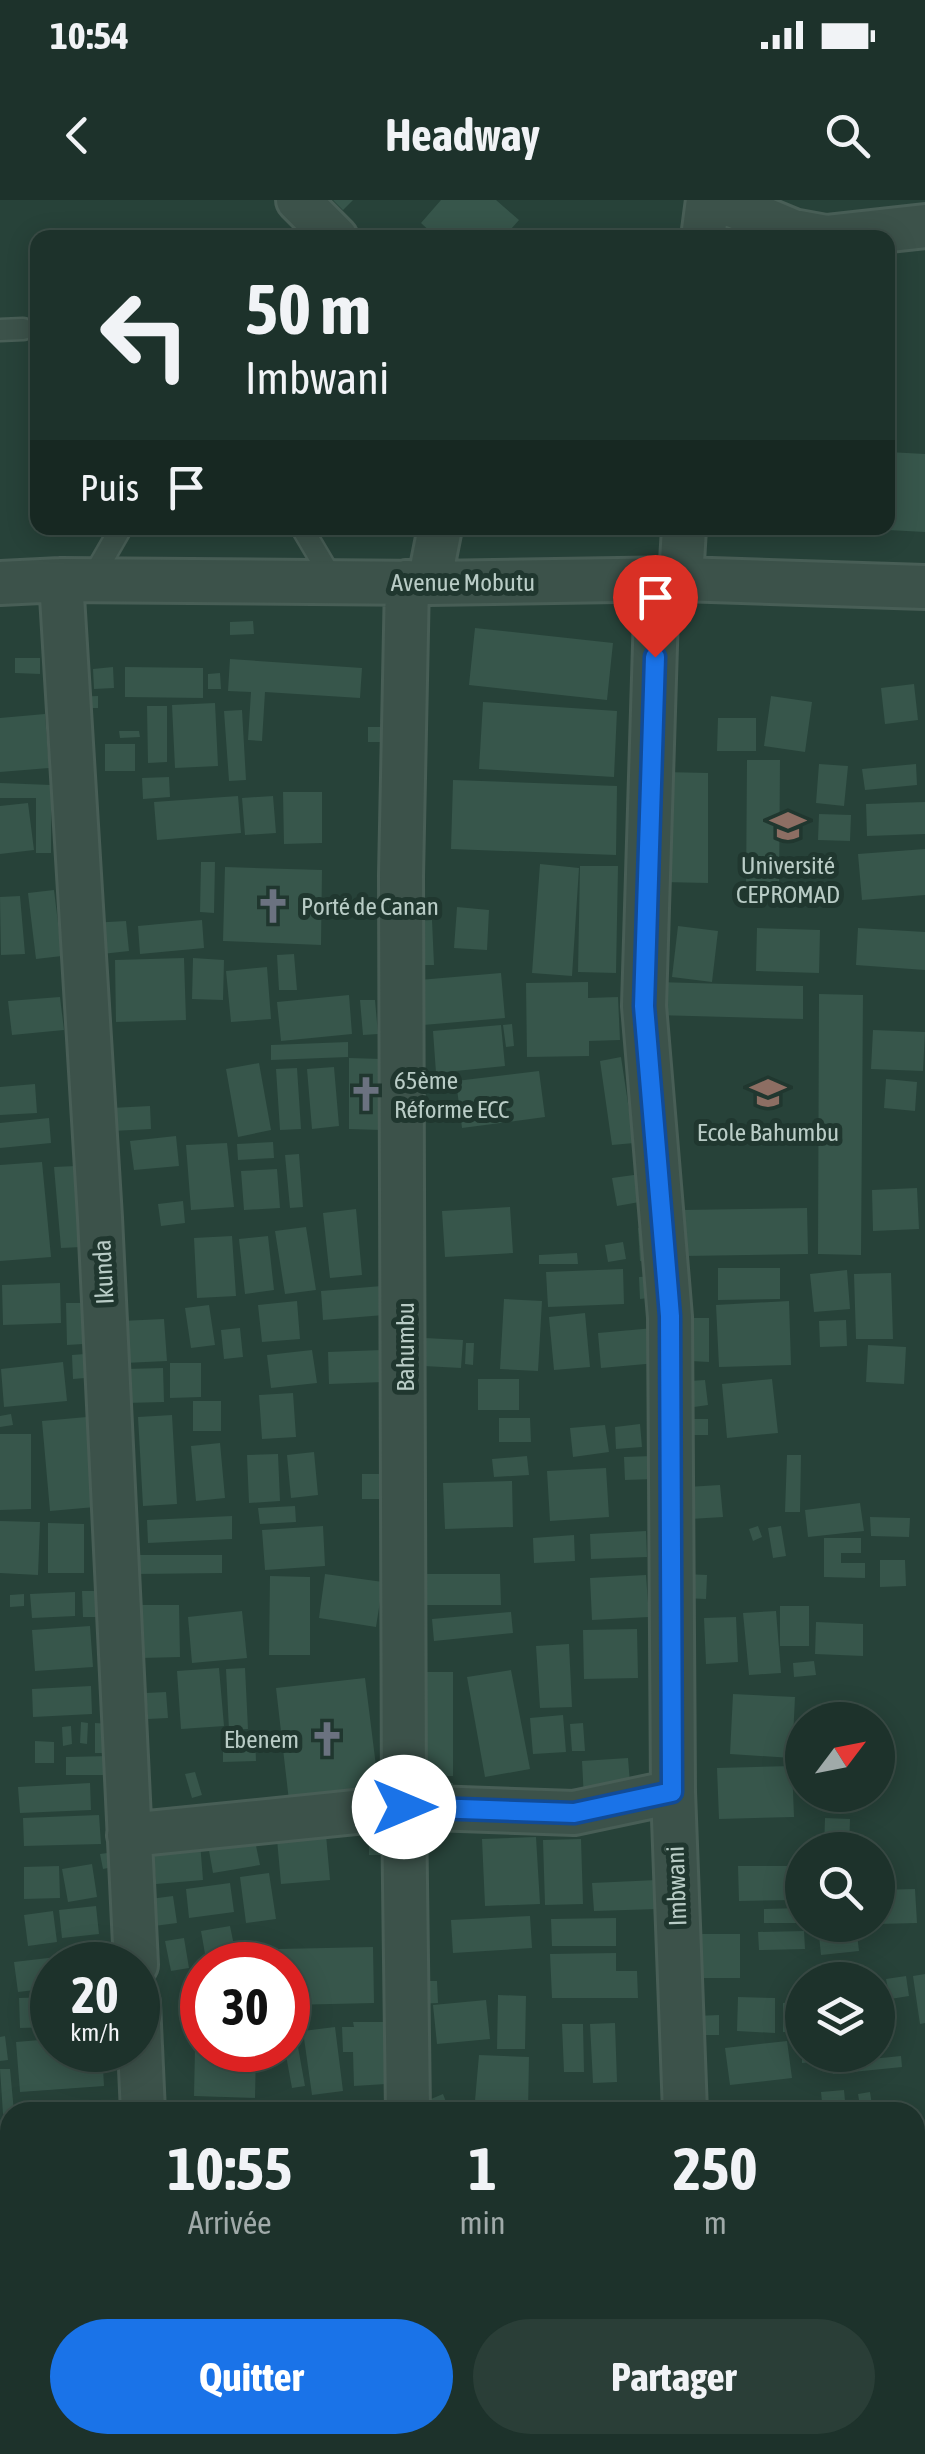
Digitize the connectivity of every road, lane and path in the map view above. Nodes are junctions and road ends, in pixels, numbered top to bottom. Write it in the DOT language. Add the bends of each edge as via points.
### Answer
graph roads {
  1 [pos="298,200"];
  2 [pos="708,200"];
  3 [pos="718,200"];
  4 [pos="925,226"];
  5 [pos="328,230"];
  6 [pos="704,230"];
  7 [pos="791,230"];
  8 [pos="889,230"];
  9 [pos="23,329"];
  10 [pos="0,330"];
  11 [pos="115,535"];
  12 [pos="306,535"];
  13 [pos="437,535"];
  14 [pos="682,535"];
  15 [pos="76,580"];
  16 [pos="669,580"];
  17 [pos="334,582"];
  18 [pos="418,583"];
  19 [pos="0,584"];
  20 [pos="925,587"];
  21 [pos="672,1792"];
  22 [pos="404,1807"];
  23 [pos="129,1834"];
  24 [pos="135,1942"];
  25 [pos="141,2072"];
  26 [pos="143,2102"];
  27 [pos="408,2102"];
  28 [pos="685,2102"];
  1 -- 5 [label="street"];
  2 -- 6 [label="street"];
  3 -- 7 [label="street"];
  4 -- 8 [label="street"];
  9 -- 10 [label="lane"];
  11 -- 15 [label="lane"];
  12 -- 17 [label="lane"];
  13 -- 18 [label="street, Bahumbu"];
  14 -- 16 [label="street, Imbwani"];
  15 -- 17 [label="street, Avenue Mobutu"];
  15 -- 19 [label="street, Avenue Mobutu"];
  15 -- 23 [label="street, Ikunda"];
  16 -- 18 [label="street, Avenue Mobutu"];
  16 -- 20 [label="street, Avenue Mobutu"];
  16 -- 21 [label="street, Imbwani" via="644,1006 670,1316"];
  17 -- 18 [label="street, Avenue Mobutu"];
  18 -- 22 [label="street, Bahumbu" via="401,876"];
  21 -- 22 [label="street" via="574,1813"];
  21 -- 28 [label="street, Imbwani"];
  22 -- 23 [label="street"];
  22 -- 27 [label="street, Bahumbu"];
  23 -- 24 [label="street, Ikunda"];
  25 -- 26 [label="street"];
}
